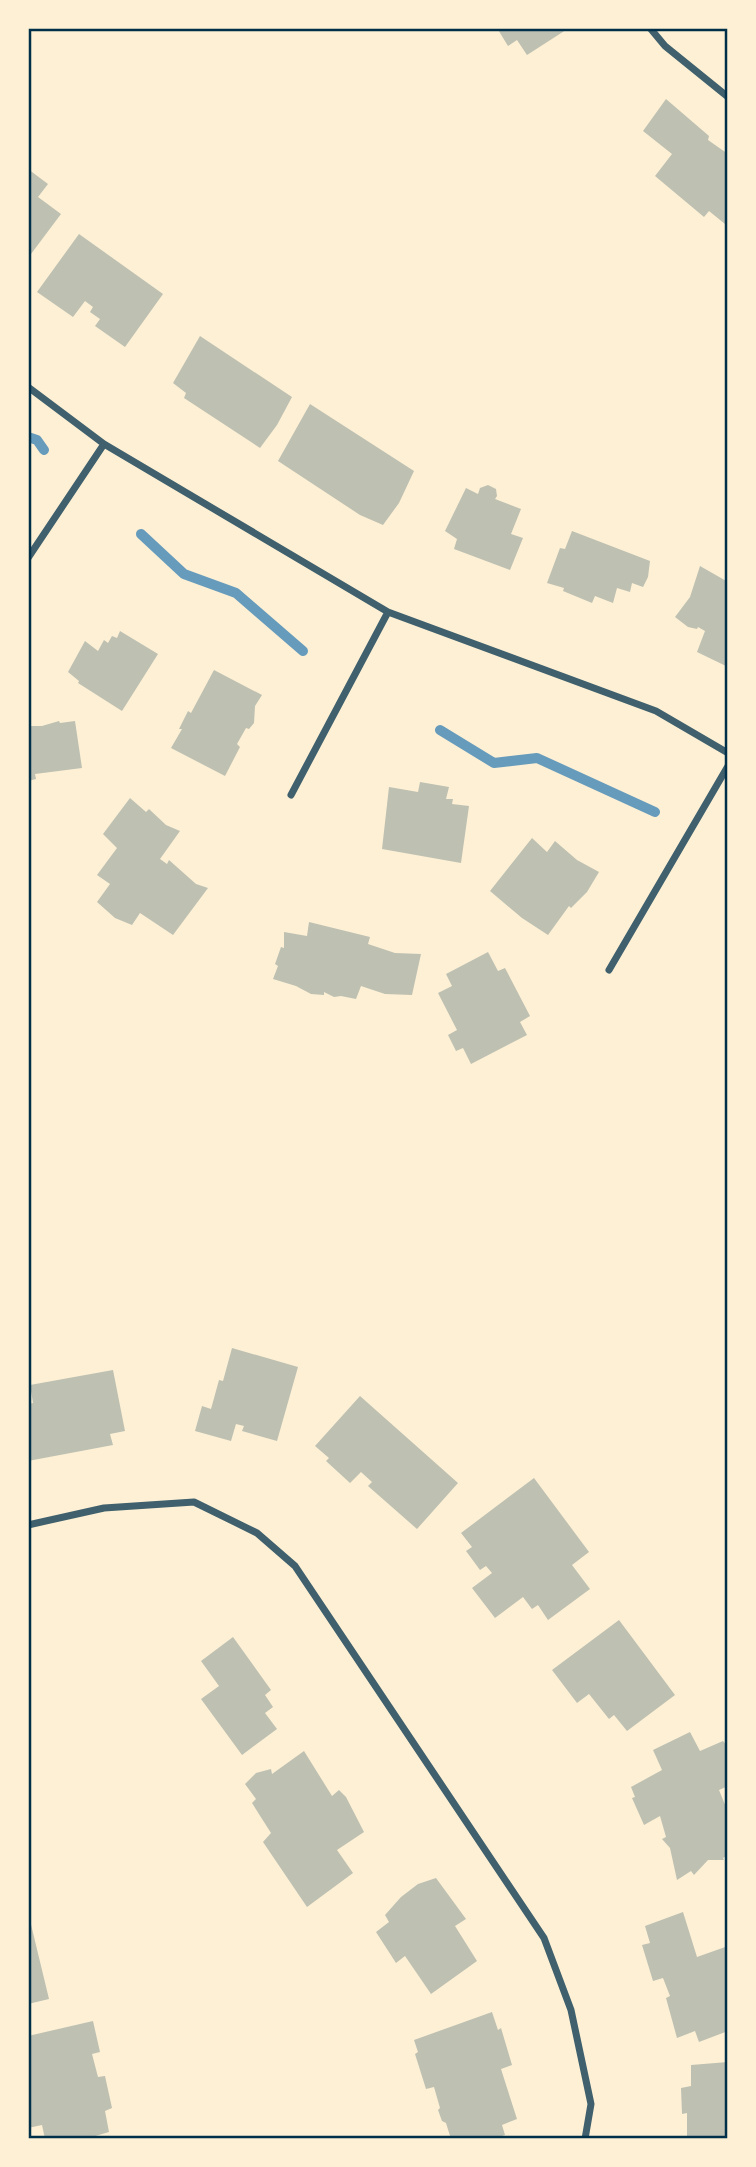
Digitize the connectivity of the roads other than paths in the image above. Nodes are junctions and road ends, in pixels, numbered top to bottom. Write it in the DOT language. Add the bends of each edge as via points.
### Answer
graph roads {
  1 [pos="650,28"];
  2 [pos="728,97"];
  3 [pos="28,387"];
  4 [pos="104,444"];
  5 [pos="28,558"];
  6 [pos="388,612"];
  7 [pos="728,753"];
  8 [pos="728,766"];
  9 [pos="291,795"];
  10 [pos="609,970"];
  11 [pos="28,1525"];
  12 [pos="586,2139"];
  1 -- 2 [label="street" via="665,46"];
  3 -- 4 [label="street"];
  4 -- 5 [label="street"];
  4 -- 6 [label="street"];
  6 -- 7 [label="street" via="656,711"];
  6 -- 9 [label="street"];
  8 -- 10 [label="street"];
  11 -- 12 [label="street" via="104,1508 194,1502 257,1533 295,1566 544,1938 571,2010 583,2063 591,2104"];
}
